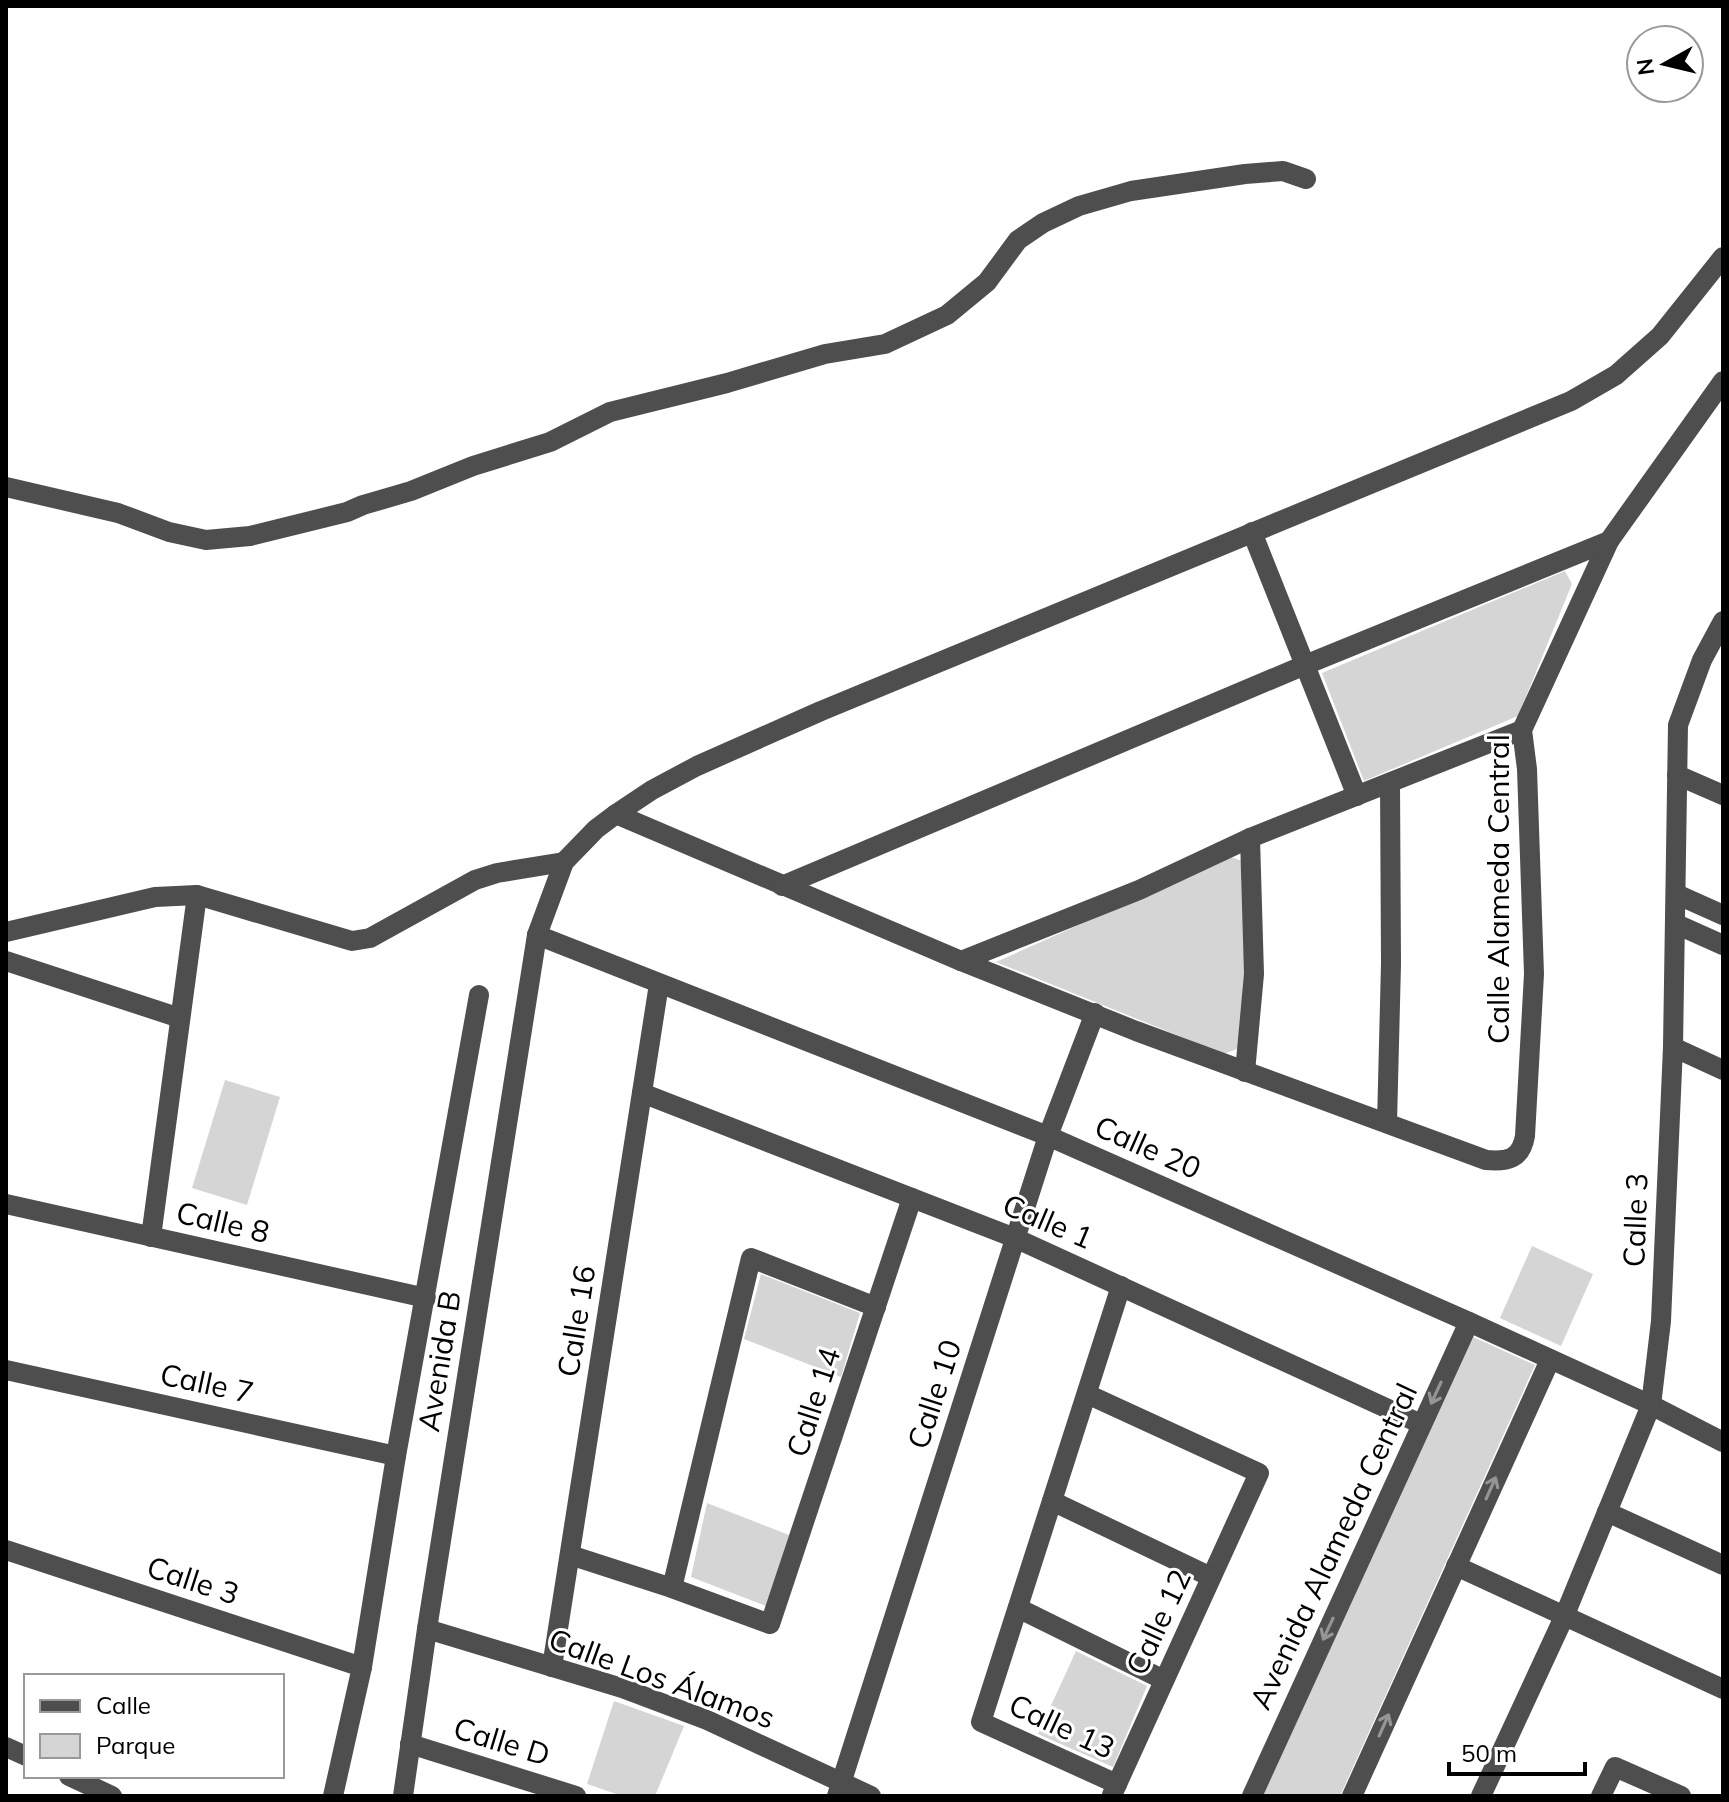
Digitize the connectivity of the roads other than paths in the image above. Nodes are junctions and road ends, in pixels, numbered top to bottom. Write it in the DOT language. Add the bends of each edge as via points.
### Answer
graph roads {
  1 [pos="1306,179"];
  2 [pos="1723,257"];
  3 [pos="1723,381"];
  4 [pos="6,487"];
  5 [pos="1252,532"];
  6 [pos="1609,541"];
  7 [pos="1723,621"];
  8 [pos="1305,665"];
  9 [pos="1522,730"];
  10 [pos="1677,775"];
  11 [pos="1390,783"];
  12 [pos="1723,795"];
  13 [pos="1357,796"];
  14 [pos="616,814"];
  15 [pos="1250,838"];
  16 [pos="564,862"];
  17 [pos="782,886"];
  18 [pos="1676,894"];
  19 [pos="197,895"];
  20 [pos="1723,915"];
  21 [pos="1676,924"];
  22 [pos="6,932"];
  23 [pos="537,935"];
  24 [pos="1723,945"];
  25 [pos="6,961"];
  26 [pos="961,961"];
  27 [pos="659,984"];
  28 [pos="479,995"];
  29 [pos="1095,1013"];
  30 [pos="180,1018"];
  31 [pos="1673,1047"];
  32 [pos="1723,1070"];
  33 [pos="1245,1072"];
  34 [pos="642,1093"];
  35 [pos="1387,1123"];
  36 [pos="1048,1136"];
  37 [pos="912,1198"];
  38 [pos="6,1204"];
  39 [pos="151,1237"];
  40 [pos="1015,1238"];
  41 [pos="1121,1286"];
  42 [pos="426,1298"];
  43 [pos="876,1307"];
  44 [pos="1469,1322"];
  45 [pos="1550,1360"];
  46 [pos="6,1370"];
  47 [pos="1087,1394"];
  48 [pos="1651,1405"];
  49 [pos="1421,1424"];
  50 [pos="1723,1442"];
  51 [pos="396,1456"];
  52 [pos="1052,1501"];
  53 [pos="1607,1512"];
  54 [pos="6,1550"];
  55 [pos="570,1555"];
  56 [pos="1723,1565"];
  57 [pos="1456,1566"];
  58 [pos="1211,1577"];
  59 [pos="672,1588"];
  60 [pos="1018,1608"];
  61 [pos="1564,1617"];
  62 [pos="427,1629"];
  63 [pos="362,1667"];
  64 [pos="552,1667"];
  65 [pos="1164,1680"];
  66 [pos="1723,1689"];
  67 [pos="410,1744"];
  68 [pos="72,1778"];
  69 [pos="839,1789"];
  70 [pos="1114,1790"];
  71 [pos="91,1791"];
  72 [pos="112,1796"];
  73 [pos="333,1796"];
  74 [pos="403,1796"];
  75 [pos="576,1796"];
  76 [pos="871,1796"];
  77 [pos="1252,1796"];
  78 [pos="1352,1796"];
  79 [pos="1481,1796"];
  80 [pos="1601,1796"];
  81 [pos="1681,1796"];
  1 -- 4 [label="street" via="1269,171 1172,183 1079,206 1018,240 987,282 947,315 885,344 825,354 610,412 550,442 411,491 250,536 206,540"];
  2 -- 5 [label="street" via="1660,336 1616,375 1571,401"];
  3 -- 6 [label="street, Calle Alameda Central"];
  5 -- 8 [label="street"];
  5 -- 14 [label="street" via="738,748"];
  6 -- 8 [label="street"];
  6 -- 9 [label="street, Calle Alameda Central"];
  7 -- 10 [label="street, Calle 3" via="1678,725"];
  8 -- 13 [label="street"];
  8 -- 17 [label="street"];
  9 -- 11 [label="street"];
  9 -- 35 [label="street, Calle Alameda Central" via="1534,974 1523,1148 1504,1162 1486,1160"];
  10 -- 12 [label="street"];
  10 -- 18 [label="street, Calle 3"];
  11 -- 13 [label="street"];
  11 -- 35 [label="street"];
  13 -- 15 [label="street"];
  14 -- 16 [label="street"];
  14 -- 17 [label="street"];
  15 -- 26 [label="street" via="1139,890"];
  15 -- 33 [label="street" via="1254,974"];
  16 -- 19 [label="street" via="483,877 370,938 352,941"];
  16 -- 23 [label="street, Avenida B"];
  17 -- 26 [label="street"];
  18 -- 20 [label="street"];
  18 -- 21 [label="street, Calle 3"];
  19 -- 22 [label="street" via="155,897"];
  19 -- 30 [label="street"];
  21 -- 24 [label="street"];
  21 -- 31 [label="street, Calle 3"];
  23 -- 27 [label="street, Calle 20"];
  23 -- 62 [label="street, Avenida B"];
  25 -- 30 [label="street"];
  26 -- 29 [label="street"];
  27 -- 34 [label="street, Calle 16"];
  27 -- 36 [label="street, Calle 20"];
  28 -- 42 [label="street, Avenida B"];
  29 -- 33 [label="street"];
  29 -- 36 [label="street, Calle 10"];
  30 -- 39 [label="street"];
  31 -- 32 [label="street"];
  31 -- 48 [label="street, Calle 3" via="1661,1321"];
  33 -- 35 [label="street"];
  34 -- 37 [label="street, Calle 1"];
  34 -- 55 [label="street, Calle 16"];
  36 -- 40 [label="street, Calle 10"];
  36 -- 44 [label="street, Calle 20"];
  37 -- 40 [label="street, Calle 1"];
  37 -- 43 [label="street, Calle 14"];
  38 -- 39 [label="street, Calle 8"];
  39 -- 42 [label="street, Calle 8"];
  40 -- 41 [label="street, Calle 1"];
  40 -- 69 [label="street, Calle 10"];
  41 -- 47 [label="street"];
  41 -- 49 [label="street, Calle 1"];
  42 -- 51 [label="street, Avenida B"];
  43 -- 59 [label="street, Calle 14" via="770,1624"];
  43 -- 59 [label="street" via="751,1258"];
  44 -- 45 [label="street, Calle 20"];
  44 -- 49 [label="street, Avenida Alameda Central, one-way"];
  45 -- 48 [label="street, Calle 20"];
  57 -- 45 [label="street, one-way"];
  46 -- 51 [label="street, Calle 7"];
  47 -- 52 [label="street"];
  47 -- 58 [label="street, Calle 12" via="1259,1473"];
  48 -- 50 [label="street, Calle 20"];
  48 -- 53 [label="street, Calle 3"];
  49 -- 77 [label="street, Avenida Alameda Central, one-way"];
  51 -- 63 [label="street, Avenida B"];
  52 -- 58 [label="street"];
  52 -- 60 [label="street"];
  53 -- 56 [label="street"];
  53 -- 61 [label="street, Calle 3"];
  54 -- 63 [label="street, Calle 3"];
  55 -- 59 [label="street"];
  55 -- 64 [label="street, Calle 16"];
  57 -- 61 [label="street"];
  78 -- 57 [label="street, one-way"];
  58 -- 65 [label="street, Calle 12"];
  60 -- 65 [label="street"];
  60 -- 70 [label="street, Calle 13" via="981,1722"];
  61 -- 66 [label="street"];
  61 -- 79 [label="street, Calle 3"];
  62 -- 64 [label="street, Calle Los Álamos"];
  62 -- 67 [label="street, Avenida B"];
  63 -- 73 [label="street, Avenida B"];
  64 -- 69 [label="street, Calle Los Álamos" via="707,1720"];
  65 -- 70 [label="street, Calle 12"];
  67 -- 74 [label="street, Avenida B"];
  67 -- 75 [label="street, Calle D"];
  68 -- 71 [label="street"];
  69 -- 76 [label="street, Calle Los Álamos"];
  71 -- 72 [label="street"];
  80 -- 81 [label="street" via="1615,1767"];
}
